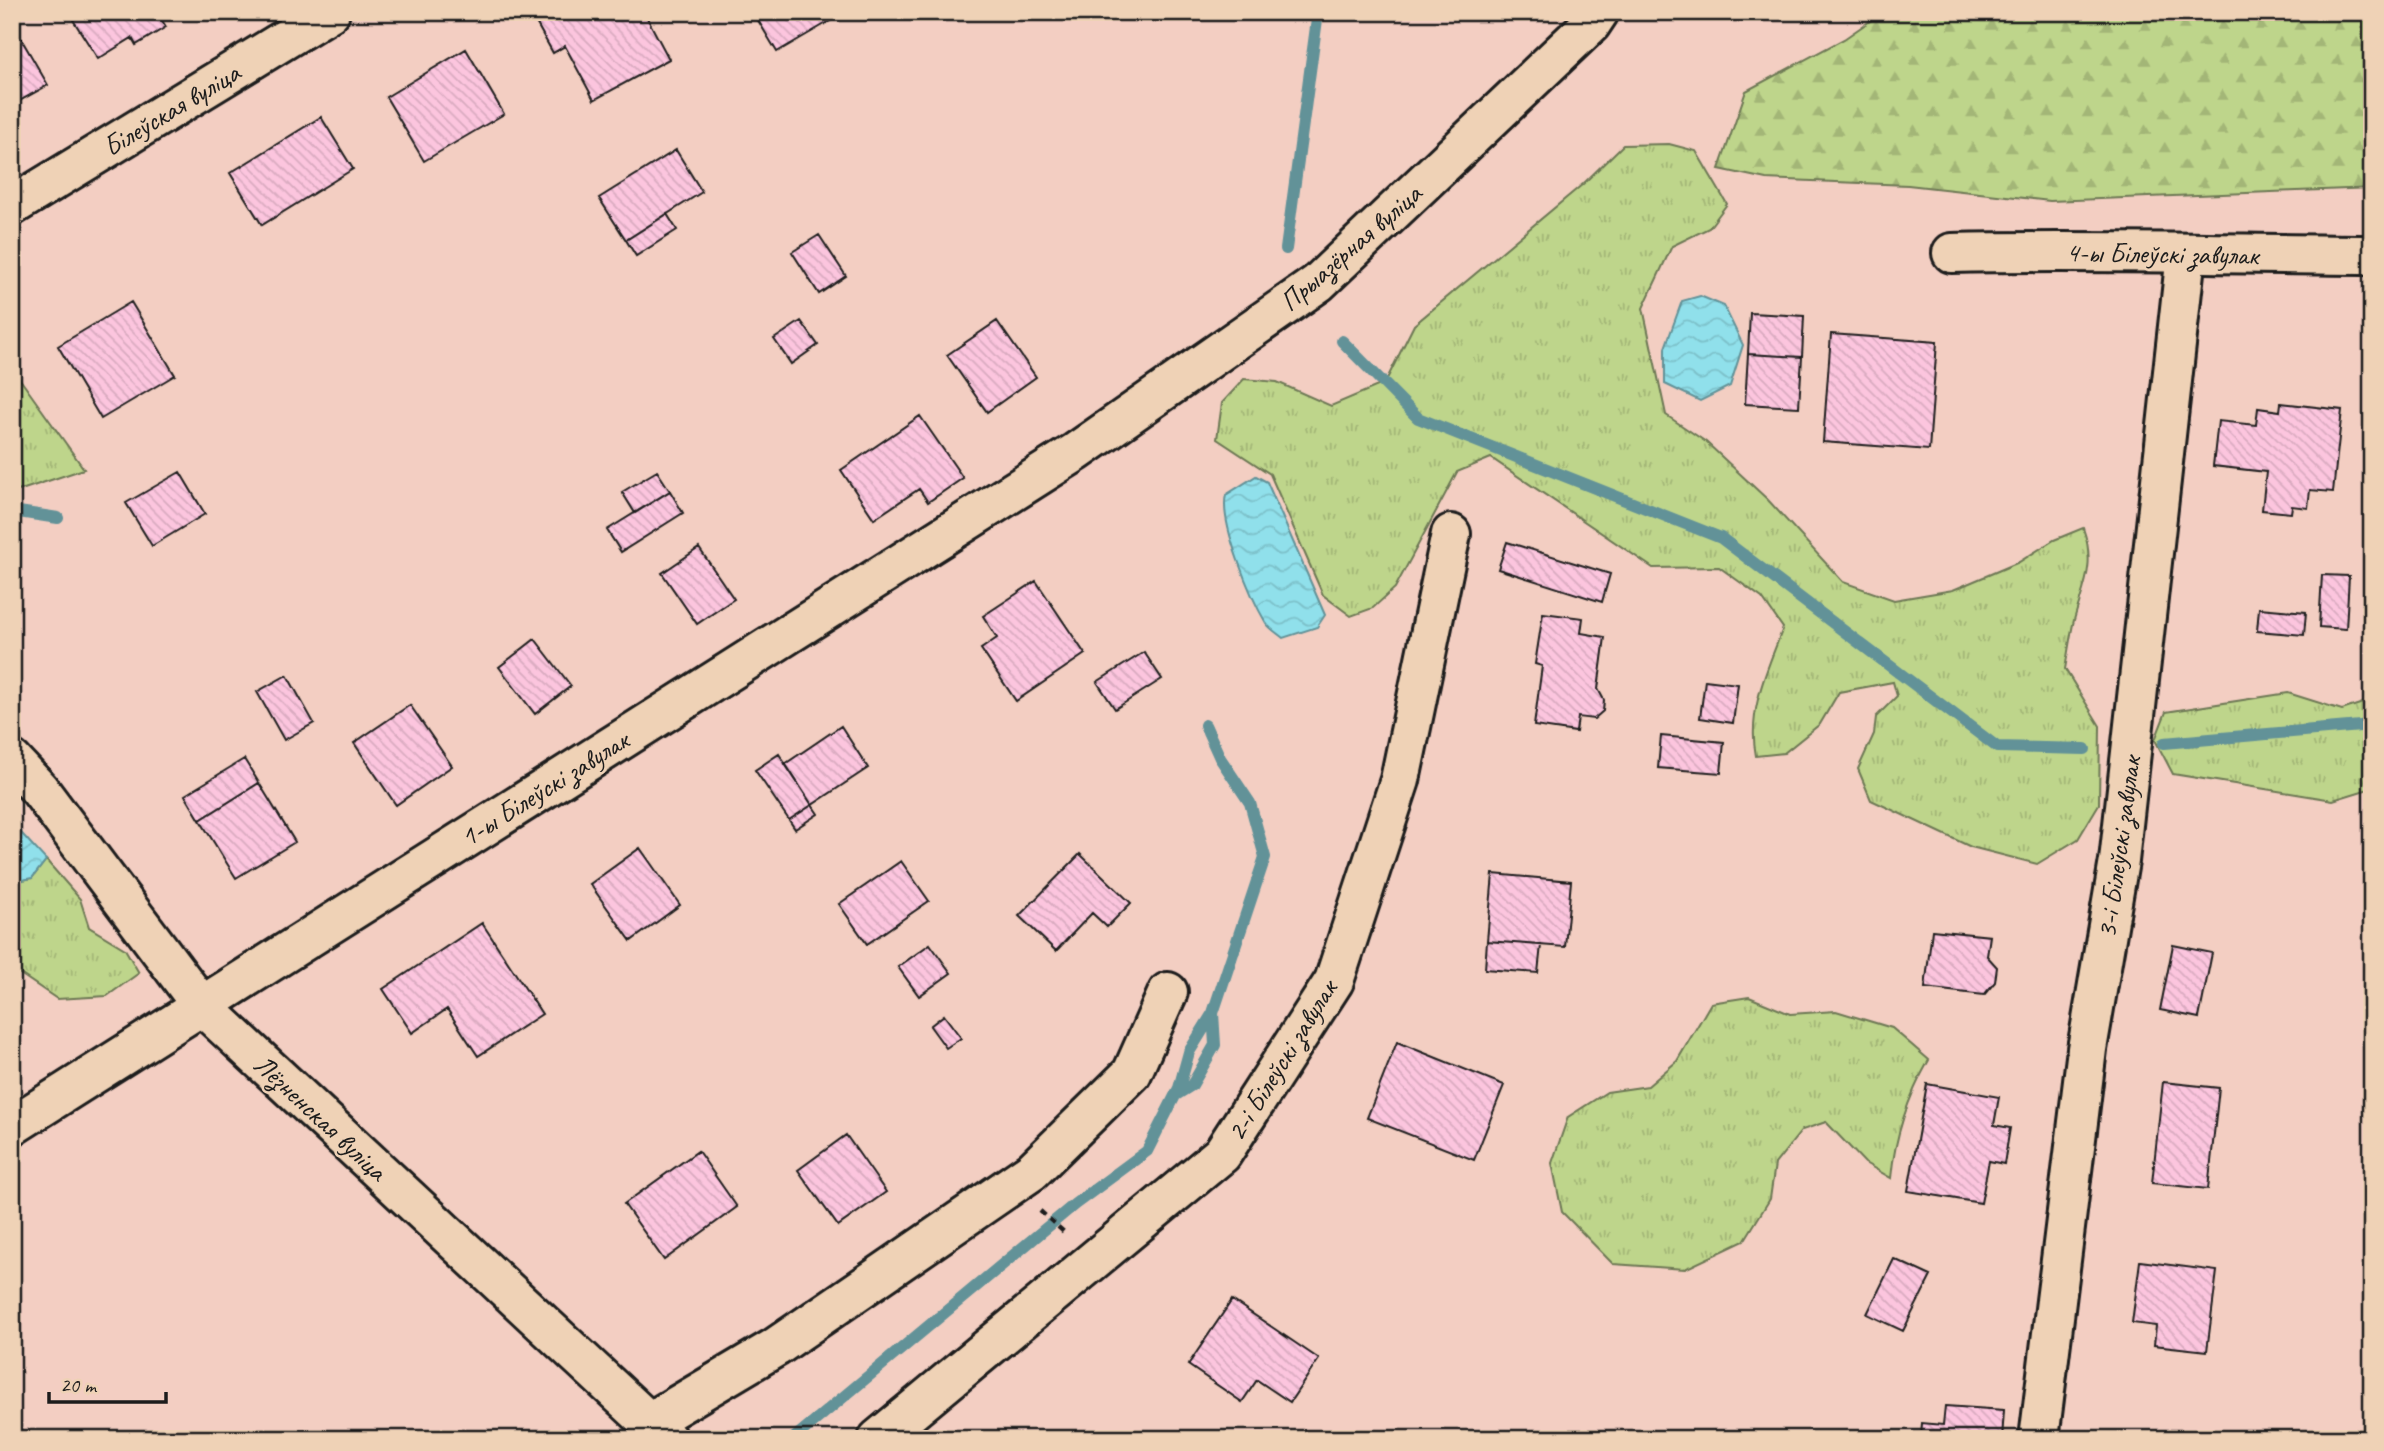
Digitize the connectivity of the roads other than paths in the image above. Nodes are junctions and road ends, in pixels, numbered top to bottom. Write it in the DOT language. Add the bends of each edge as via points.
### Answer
graph roads {
  1 [pos="330,12"];
  2 [pos="1599,12"];
  3 [pos="12,206"];
  4 [pos="1952,253"];
  5 [pos="2186,254"];
  6 [pos="2372,255"];
  7 [pos="1076,452"];
  8 [pos="1451,534"];
  9 [pos="12,760"];
  10 [pos="1168,992"];
  11 [pos="201,1005"];
  12 [pos="12,1126"];
  13 [pos="657,1431"];
  14 [pos="878,1439"];
  15 [pos="2039,1439"];
  1 -- 3 [label="street, Білеўская вуліца"];
  2 -- 7 [label="street, Прыазёрная вуліца" via="1318,283"];
  4 -- 5 [label="street, 4-ы Білеўскі завулак" via="2100,250"];
  5 -- 6 [label="street, 4-ы Білеўскі завулак"];
  5 -- 15 [label="street, 3-і Білеўскі завулак" via="2119,861 2087,1049"];
  7 -- 11 [label="street, 1-ы Білеўскі завулак"];
  8 -- 14 [label="street, 2-і Білеўскі завулак" via="1400,780 1334,981 1222,1154"];
  9 -- 11 [label="street, Лёзненская вуліца" via="39,789"];
  10 -- 13 [label="street" via="1132,1073 1032,1171"];
  11 -- 12 [label="street, 1-ы Білеўскі завулак"];
  11 -- 13 [label="street, Лёзненская вуліца"];
}
